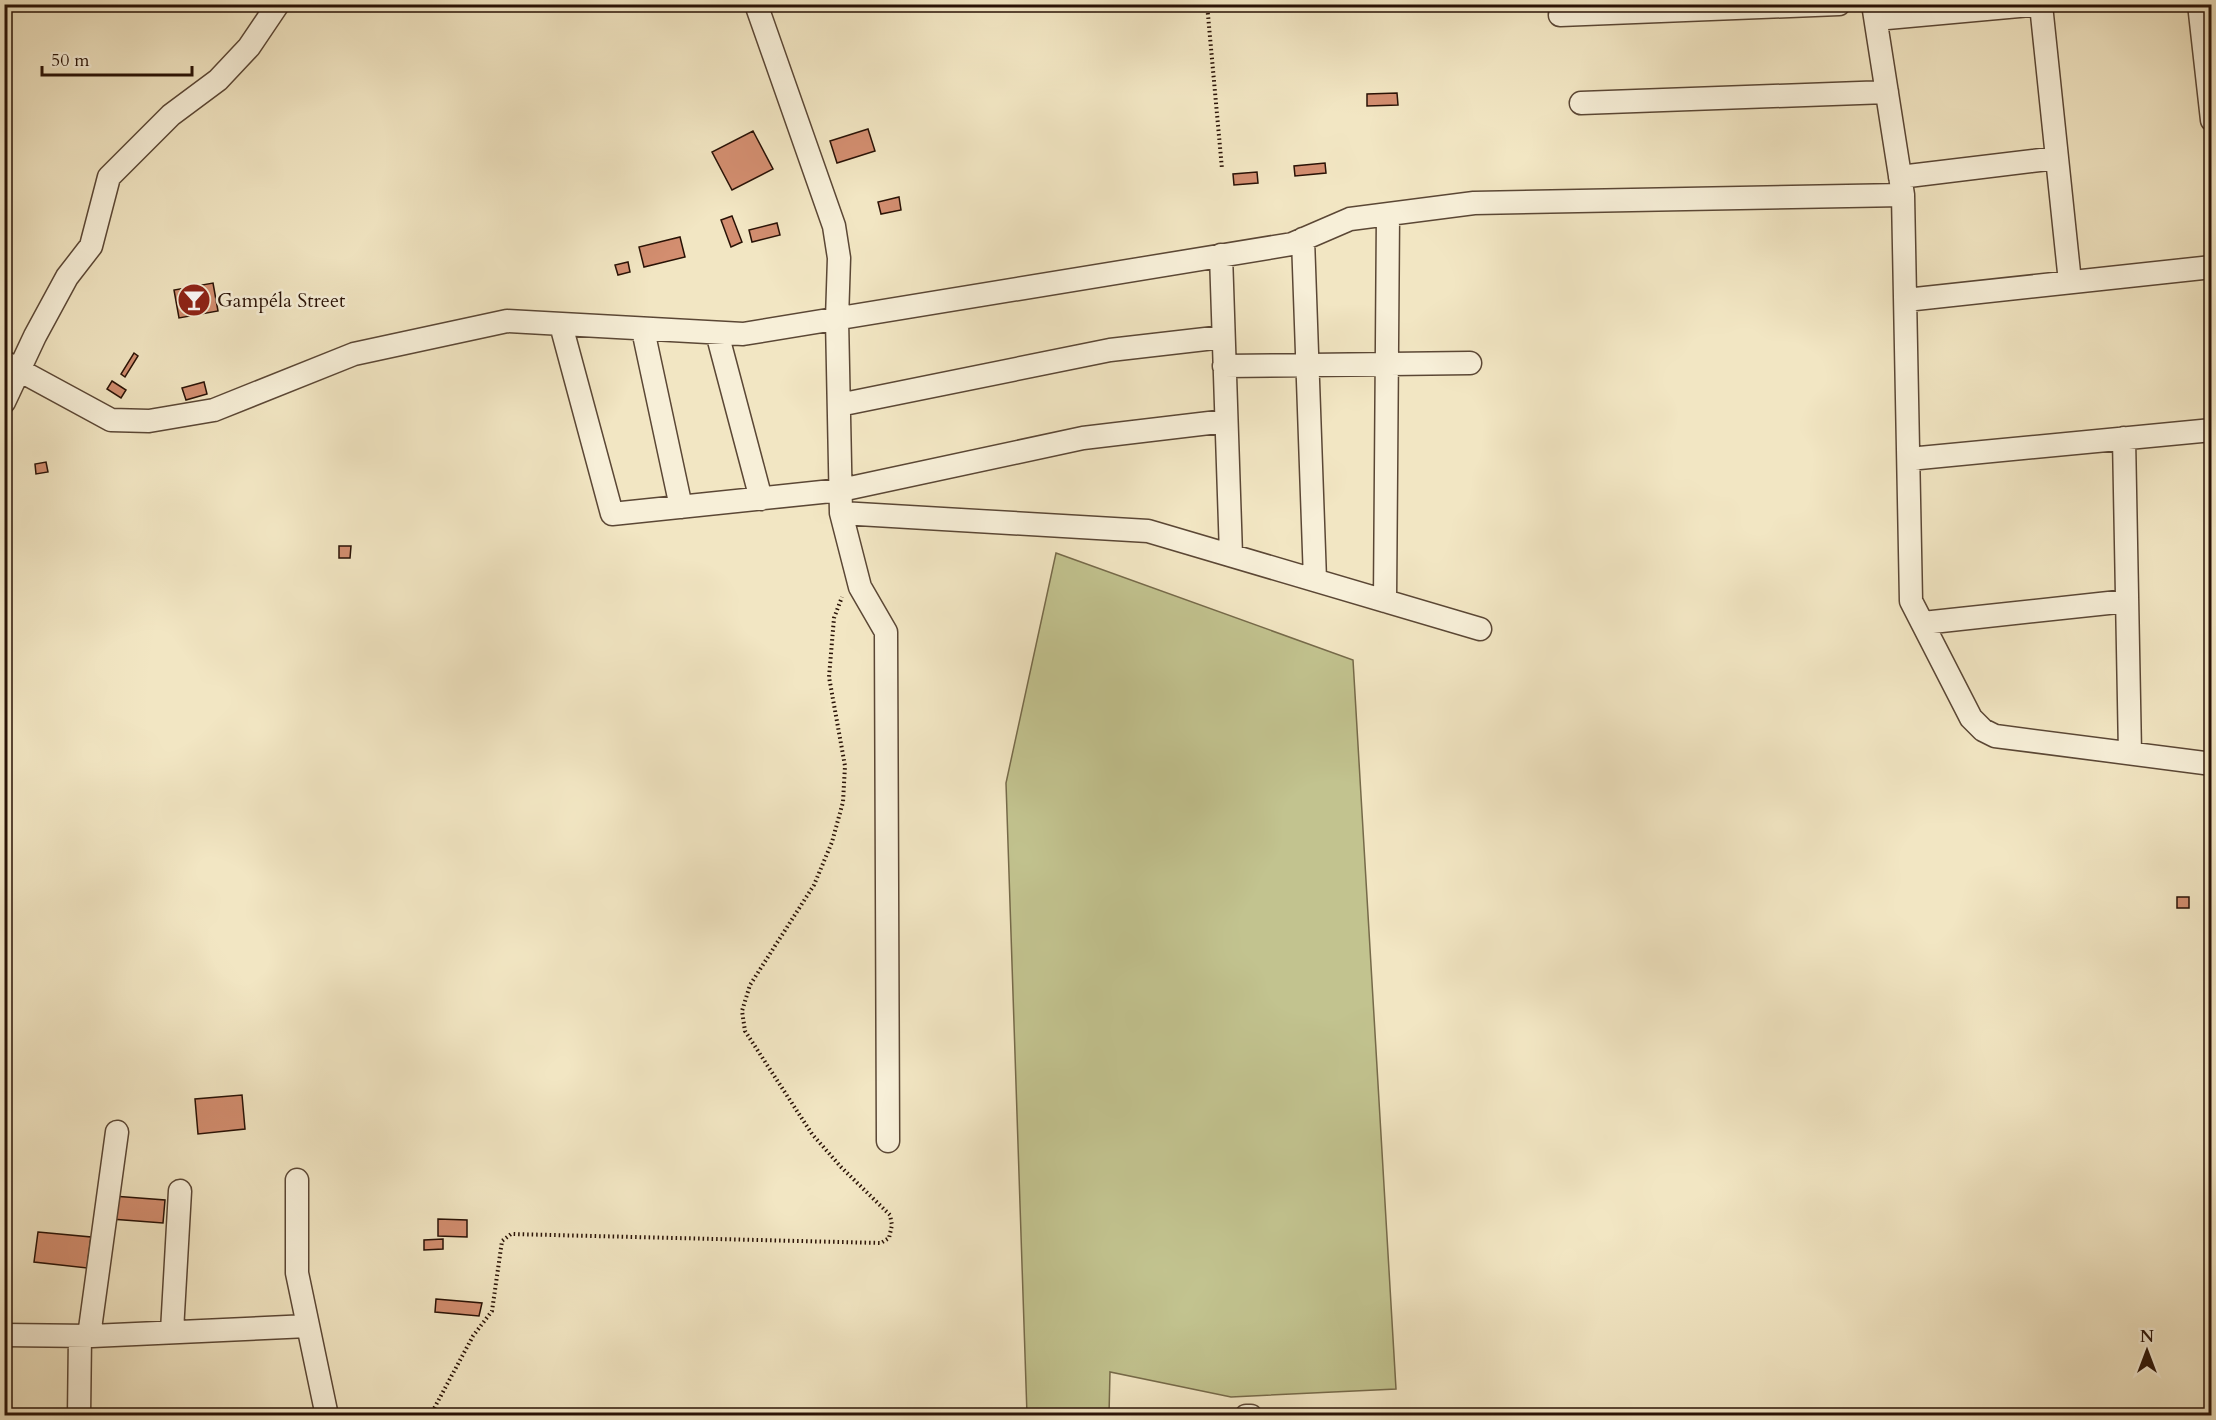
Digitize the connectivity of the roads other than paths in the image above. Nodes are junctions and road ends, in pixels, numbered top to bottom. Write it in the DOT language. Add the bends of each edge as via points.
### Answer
graph roads {
  1 [pos="278,4"];
  2 [pos="756,4"];
  3 [pos="1839,4"];
  4 [pos="2041,4"];
  5 [pos="2199,4"];
  6 [pos="1875,12"];
  7 [pos="1560,15"];
  8 [pos="1887,92"];
  9 [pos="1581,103"];
  10 [pos="2211,120"];
  11 [pos="2057,158"];
  12 [pos="1902,186"];
  13 [pos="1388,214"];
  14 [pos="1304,239"];
  15 [pos="1221,255"];
  16 [pos="2211,267"];
  17 [pos="2070,282"];
  18 [pos="1906,300"];
  19 [pos="837,319"];
  20 [pos="561,325"];
  21 [pos="643,330"];
  22 [pos="717,333"];
  23 [pos="1224,337"];
  24 [pos="1470,363"];
  25 [pos="1386,364"];
  26 [pos="1308,365"];
  27 [pos="1224,366"];
  28 [pos="12,367"];
  29 [pos="4,402"];
  30 [pos="839,405"];
  31 [pos="1226,421"];
  32 [pos="2211,430"];
  33 [pos="2124,438"];
  34 [pos="1909,459"];
  35 [pos="841,490"];
  36 [pos="761,499"];
  37 [pos="681,507"];
  38 [pos="841,513"];
  39 [pos="1231,555"];
  40 [pos="1315,580"];
  41 [pos="1385,601"];
  42 [pos="2127,602"];
  43 [pos="1923,623"];
  44 [pos="1480,629"];
  45 [pos="2130,753"];
  46 [pos="2211,764"];
  47 [pos="117,1132"];
  48 [pos="888,1141"];
  49 [pos="297,1180"];
  50 [pos="180,1191"];
  51 [pos="308,1326"];
  52 [pos="172,1331"];
  53 [pos="4,1335"];
  54 [pos="85,1336"];
  55 [pos="80,1416"];
  56 [pos="327,1416"];
  57 [pos="1246,1416"];
  58 [pos="1251,1416"];
  1 -- 28 [label="street" via="249,47 218,80 171,115 109,177 91,246"];
  2 -- 19 [label="street" via="834,226 839,258"];
  3 -- 7 [label="street"];
  4 -- 6 [label="street"];
  4 -- 11 [label="street"];
  5 -- 10 [label="street"];
  6 -- 8 [label="street"];
  8 -- 9 [label="street"];
  8 -- 12 [label="street"];
  11 -- 12 [label="street"];
  11 -- 17 [label="street"];
  12 -- 13 [label="street" via="1474,203"];
  12 -- 18 [label="street"];
  13 -- 14 [label="street" via="1350,219"];
  13 -- 25 [label="street"];
  14 -- 15 [label="street"];
  14 -- 26 [label="street"];
  15 -- 19 [label="street"];
  15 -- 23 [label="street"];
  16 -- 17 [label="street"];
  17 -- 18 [label="street"];
  18 -- 34 [label="street"];
  19 -- 22 [label="street" via="743,334"];
  19 -- 30 [label="street"];
  20 -- 21 [label="street"];
  20 -- 28 [label="street" via="507,321 354,354 214,410 150,421 111,420"];
  20 -- 37 [label="street" via="612,514"];
  21 -- 22 [label="street"];
  21 -- 37 [label="street"];
  22 -- 36 [label="street"];
  23 -- 27 [label="street"];
  23 -- 30 [label="street" via="1110,350"];
  24 -- 25 [label="street"];
  25 -- 26 [label="street"];
  25 -- 41 [label="street"];
  26 -- 27 [label="street"];
  26 -- 40 [label="street"];
  27 -- 31 [label="street"];
  28 -- 29 [label="street"];
  30 -- 35 [label="street"];
  31 -- 35 [label="street" via="1083,438"];
  31 -- 39 [label="street"];
  32 -- 33 [label="street"];
  33 -- 34 [label="street"];
  33 -- 42 [label="street"];
  34 -- 43 [label="street" via="1911,602"];
  35 -- 36 [label="street"];
  35 -- 38 [label="street"];
  36 -- 37 [label="street"];
  38 -- 39 [label="street" via="1148,531"];
  38 -- 48 [label="street" via="860,587 886,632"];
  39 -- 40 [label="street"];
  40 -- 41 [label="street"];
  41 -- 44 [label="street"];
  42 -- 43 [label="street"];
  42 -- 45 [label="street"];
  43 -- 45 [label="street" via="1971,718 1983,730 1995,736"];
  45 -- 46 [label="street"];
  47 -- 54 [label="street"];
  49 -- 51 [label="street" via="297,1273"];
  50 -- 52 [label="street"];
  51 -- 52 [label="street"];
  51 -- 56 [label="street"];
  52 -- 54 [label="street"];
  53 -- 54 [label="street"];
  54 -- 55 [label="street"];
  57 -- 58 [label="street"];
}
